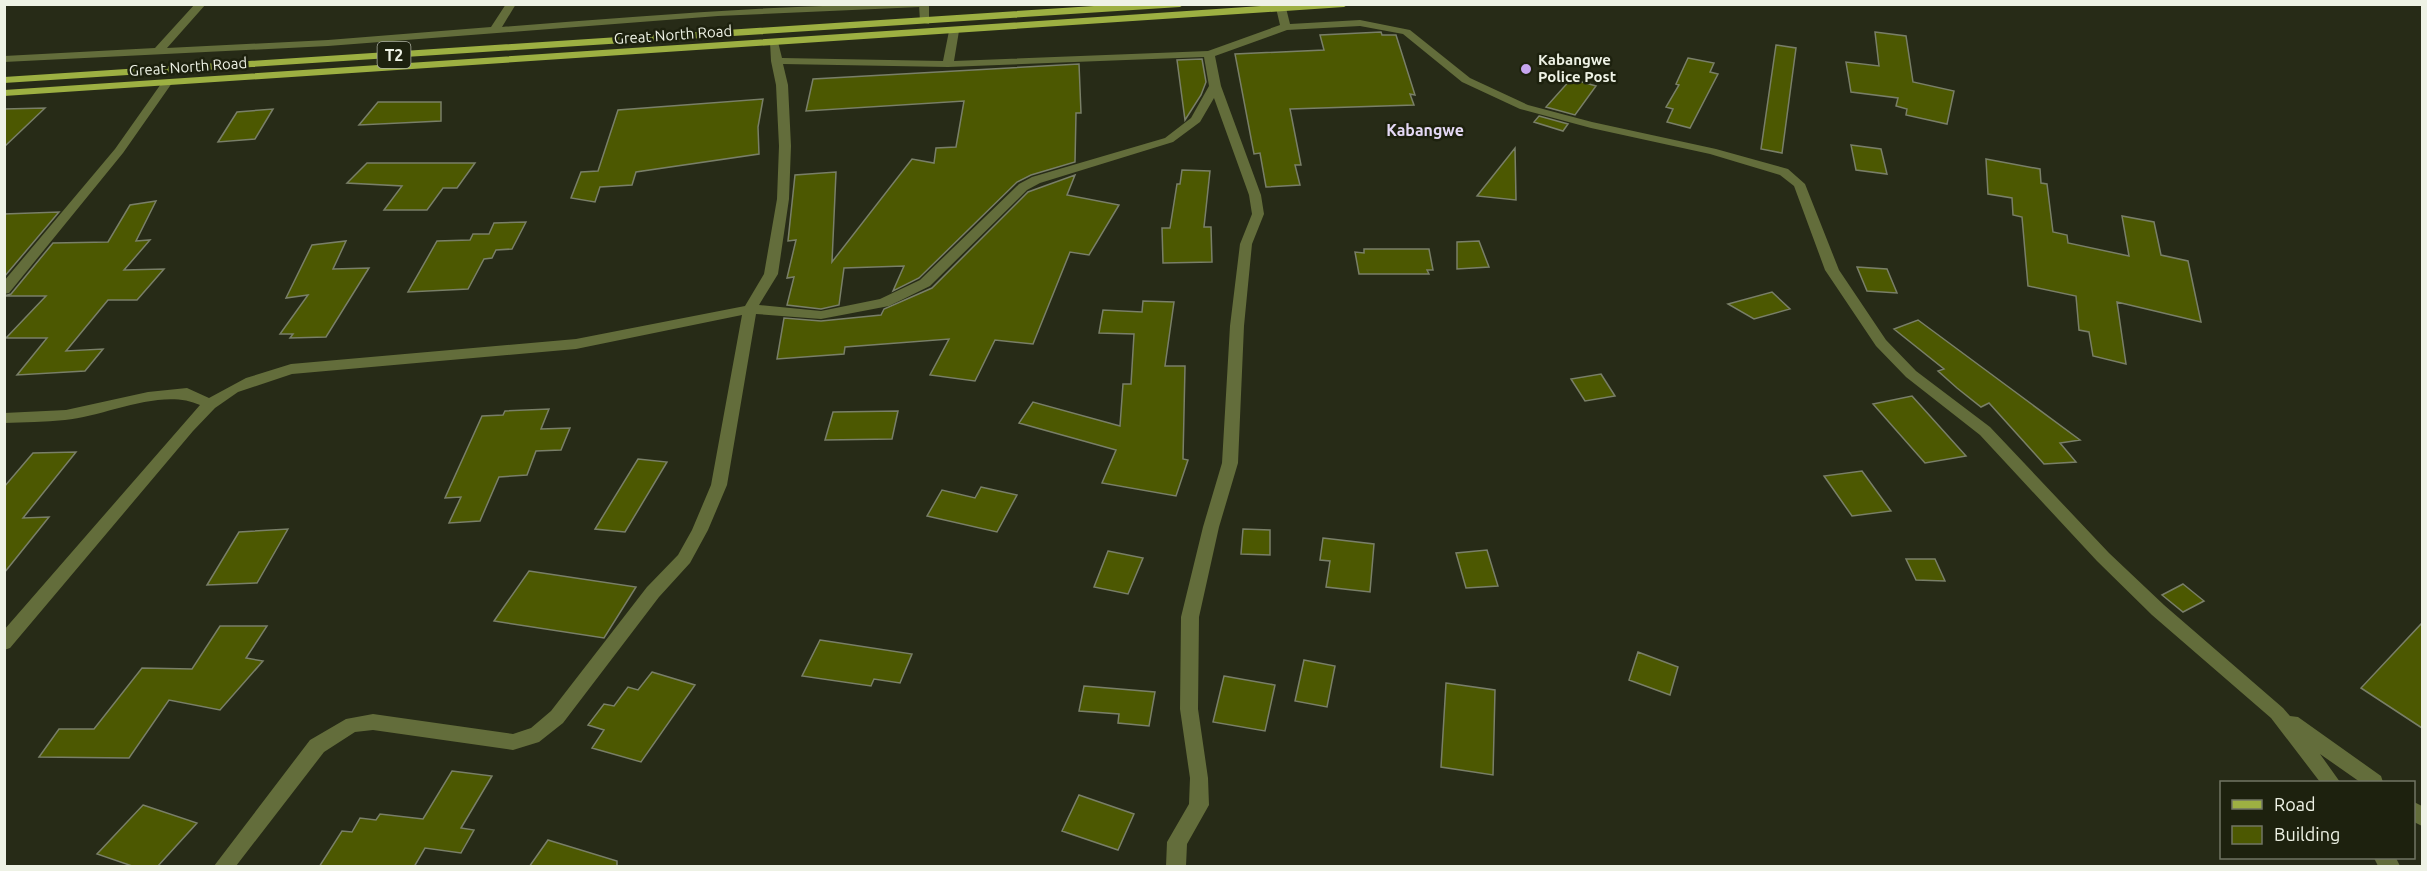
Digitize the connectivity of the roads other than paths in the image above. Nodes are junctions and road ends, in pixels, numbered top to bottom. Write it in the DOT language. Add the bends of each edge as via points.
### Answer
graph roads {
  1 [pos="201,4"];
  2 [pos="511,4"];
  3 [pos="922,4"];
  4 [pos="1180,4"];
  5 [pos="1344,4"];
  6 [pos="1071,8"];
  7 [pos="1281,8"];
  8 [pos="925,22"];
  9 [pos="1286,27"];
  10 [pos="494,31"];
  11 [pos="954,31"];
  12 [pos="774,44"];
  13 [pos="159,50"];
  14 [pos="1209,54"];
  15 [pos="4,59"];
  16 [pos="776,61"];
  17 [pos="948,64"];
  18 [pos="4,80"];
  19 [pos="167,83"];
  20 [pos="1215,86"];
  21 [pos="4,93"];
  22 [pos="4,290"];
  23 [pos="750,309"];
  24 [pos="210,404"];
  25 [pos="4,418"];
  26 [pos="4,643"];
  27 [pos="2277,713"];
  28 [pos="2329,781"];
  29 [pos="2371,781"];
  30 [pos="224,867"];
  31 [pos="1176,867"];
  1 -- 13 [label="street"];
  2 -- 10 [label="street"];
  3 -- 8 [label="street"];
  3 -- 10 [label="street" via="718,13"];
  4 -- 6 [label="main road, Great North Road / T2"];
  5 -- 7 [label="main road, Great North Road / T2"];
  6 -- 8 [label="main road, Great North Road / T2"];
  7 -- 9 [label="street"];
  7 -- 11 [label="main road, Great North Road / T2"];
  8 -- 18 [label="main road, Great North Road / T2"];
  9 -- 14 [label="street"];
  9 -- 27 [label="street" via="1360,23 1406,32 1466,80 1524,107 1784,172 1799,184 1832,270 1881,343 1911,374 1985,431 2150,603"];
  10 -- 13 [label="street"];
  11 -- 12 [label="main road, Great North Road / T2"];
  11 -- 17 [label="street"];
  12 -- 16 [label="street"];
  12 -- 19 [label="main road, Great North Road / T2"];
  13 -- 15 [label="street"];
  14 -- 17 [label="street"];
  14 -- 20 [label="street"];
  16 -- 17 [label="street"];
  16 -- 23 [label="street" via="782,85 783,199 771,274"];
  19 -- 21 [label="main road, Great North Road / T2"];
  19 -- 22 [label="street" via="119,151"];
  20 -- 23 [label="street" via="1196,120 1169,140 1023,187 925,284 884,303 821,315"];
  20 -- 31 [label="street" via="1255,195 1258,214 1246,244 1230,463 1190,617 1189,709 1199,805 1177,842"];
  23 -- 24 [label="street" via="576,344 291,369 250,381"];
  23 -- 30 [label="street" via="719,485 700,530 684,559 653,592 557,717 529,740 513,742 373,722 352,725 317,746"];
  24 -- 25 [label="street" via="187,393 148,397 66,416"];
  24 -- 26 [label="street"];
  27 -- 28 [label="street"];
  27 -- 29 [label="street"];
}
